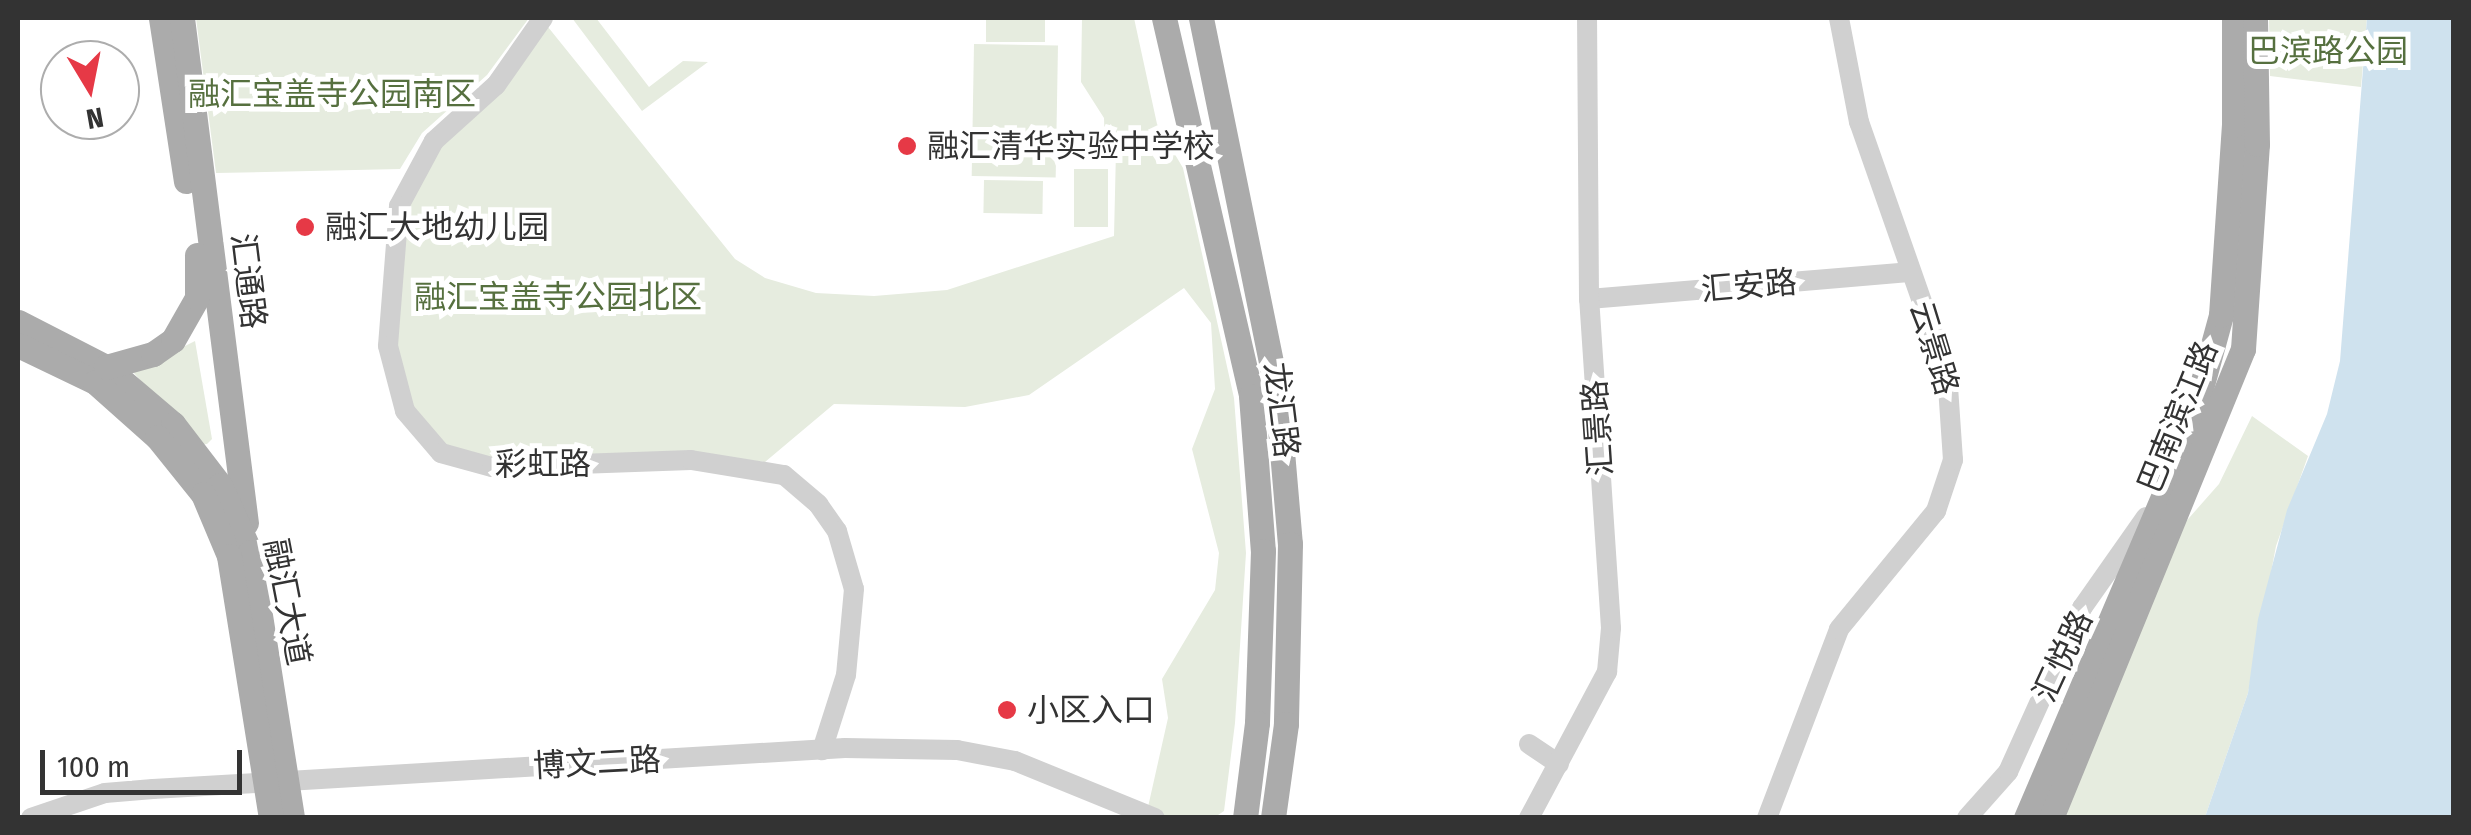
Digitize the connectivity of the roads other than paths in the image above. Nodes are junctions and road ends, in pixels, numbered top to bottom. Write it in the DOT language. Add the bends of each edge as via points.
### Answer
graph roads {
  1 [pos="162,18"];
  2 [pos="182,18"];
  3 [pos="542,18"];
  4 [pos="1164,18"];
  5 [pos="1201,18"];
  6 [pos="1587,18"];
  7 [pos="1839,18"];
  8 [pos="2234,18"];
  9 [pos="2255,18"];
  10 [pos="1910,272"];
  11 [pos="1589,299"];
  12 [pos="18,322"];
  13 [pos="18,345"];
  14 [pos="106,366"];
  15 [pos="2162,495"];
  16 [pos="250,552"];
  17 [pos="1528,744"];
  18 [pos="822,750"];
  19 [pos="1559,764"];
  20 [pos="275,782"];
  21 [pos="31,818"];
  22 [pos="271,818"];
  23 [pos="292,818"];
  24 [pos="1154,818"];
  25 [pos="1246,818"];
  26 [pos="1273,818"];
  27 [pos="1529,818"];
  28 [pos="1766,818"];
  29 [pos="1966,818"];
  30 [pos="2026,818"];
  31 [pos="2051,818"];
  1 -- 14 [label="main road, 汇通路" via="200,274 196,298 172,340 153,354"];
  2 -- 16 [label="main road, 汇通路"];
  3 -- 18 [label="street, 彩虹路" via="496,85 434,141 399,206 388,346 405,411 441,452 492,467 691,460 744,464 796,485 837,531 854,589 846,675"];
  4 -- 25 [label="main road, 龙汇路" via="1251,396 1262,551 1258,723"];
  5 -- 26 [label="main road, 龙汇路" via="1277,393 1290,544 1286,724"];
  6 -- 11 [label="street, 汇景路"];
  7 -- 10 [label="street, 云景路" via="1859,122"];
  8 -- 15 [label="main road, 巴南滨江路" via="2221,315 2186,443"];
  9 -- 31 [label="main road, 巴南滨江路" via="2257,144 2243,348"];
  10 -- 11 [label="street, 汇安路"];
  10 -- 28 [label="street, 云景路" via="1952,404 1946,486 1936,511 1839,629"];
  11 -- 19 [label="street, 汇景路" via="1611,628 1607,672"];
  12 -- 14 [label="main road, 融汇大道"];
  13 -- 20 [label="main road, 融汇大道" via="95,382 157,437 203,494 230,556"];
  14 -- 16 [label="main road, 融汇大道" via="172,424 208,469"];
  15 -- 29 [label="street, 汇悦路" via="2082,608 2008,772"];
  15 -- 30 [label="main road, 巴南滨江路"];
  16 -- 20 [label="main road, 融汇大道"];
  17 -- 19 [label="street"];
  18 -- 20 [label="street, 博文二路"];
  18 -- 24 [label="street, 博文二路" via="957,750 1014,761"];
  19 -- 27 [label="street, 汇景路"];
  20 -- 21 [label="street, 博文二路" via="105,794"];
  20 -- 22 [label="main road, 融汇大道"];
  20 -- 23 [label="main road, 融汇大道"];
}
